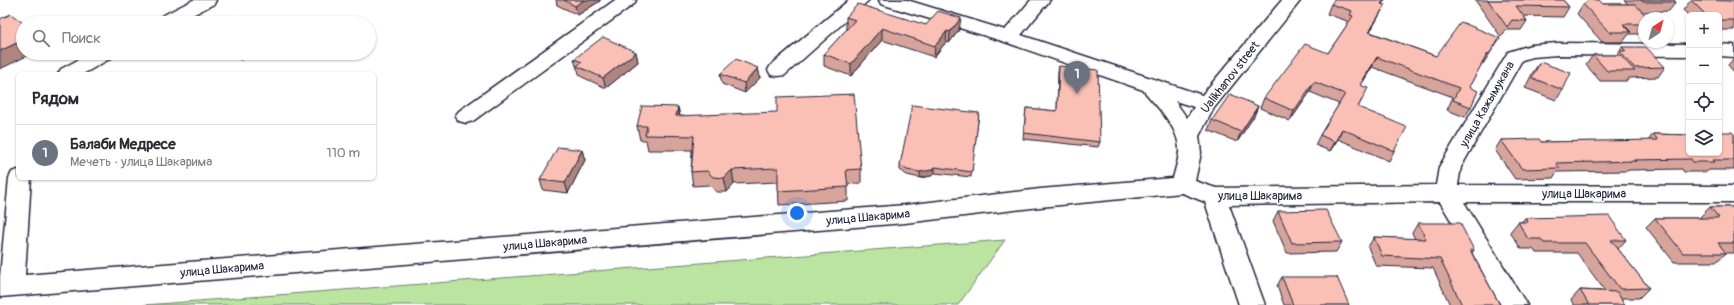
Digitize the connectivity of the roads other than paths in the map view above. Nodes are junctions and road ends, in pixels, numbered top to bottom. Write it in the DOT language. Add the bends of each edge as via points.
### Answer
graph roads {
  1 [pos="208,0"];
  2 [pos="628,0"];
  3 [pos="860,0"];
  4 [pos="888,0"];
  5 [pos="1041,0"];
  6 [pos="1292,0"];
  7 [pos="177,16"];
  8 [pos="1009,37"];
  9 [pos="1686,50"];
  10 [pos="1722,50"];
  11 [pos="1734,51"];
  12 [pos="93,60"];
  13 [pos="778,70"];
  14 [pos="72,72"];
  15 [pos="1150,85"];
  16 [pos="1206,104"];
  17 [pos="466,116"];
  18 [pos="1188,136"];
  19 [pos="20,180"];
  20 [pos="1183,185"];
  21 [pos="1447,193"];
  22 [pos="1734,194"];
  23 [pos="1215,198"];
  24 [pos="6,287"];
  25 [pos="1252,305"];
  26 [pos="1514,305"];
  1 -- 7 [label="street"];
  2 -- 17 [label="street"];
  3 -- 13 [label="street"];
  4 -- 8 [label="street"];
  5 -- 8 [label="street"];
  6 -- 16 [label="street, Ualikhanov street"];
  8 -- 15 [label="street"];
  9 -- 21 [label="street, улица Кажымукана" via="1557,49 1531,51 1515,56 1450,167"];
  10 -- 11 [label="street"];
  12 -- 14 [label="street"];
  15 -- 16 [label="street"];
  15 -- 18 [label="street" via="1166,103"];
  16 -- 18 [label="street, Ualikhanov street"];
  18 -- 20 [label="street" via="1190,154"];
  19 -- 24 [label="street"];
  20 -- 23 [label="street, улица Шакарима"];
  20 -- 24 [label="street, улица Шакарима" via="905,214"];
  21 -- 22 [label="street, улица Шакарима"];
  21 -- 23 [label="street, улица Шакарима"];
  21 -- 26 [label="street"];
  23 -- 25 [label="street"];
}
